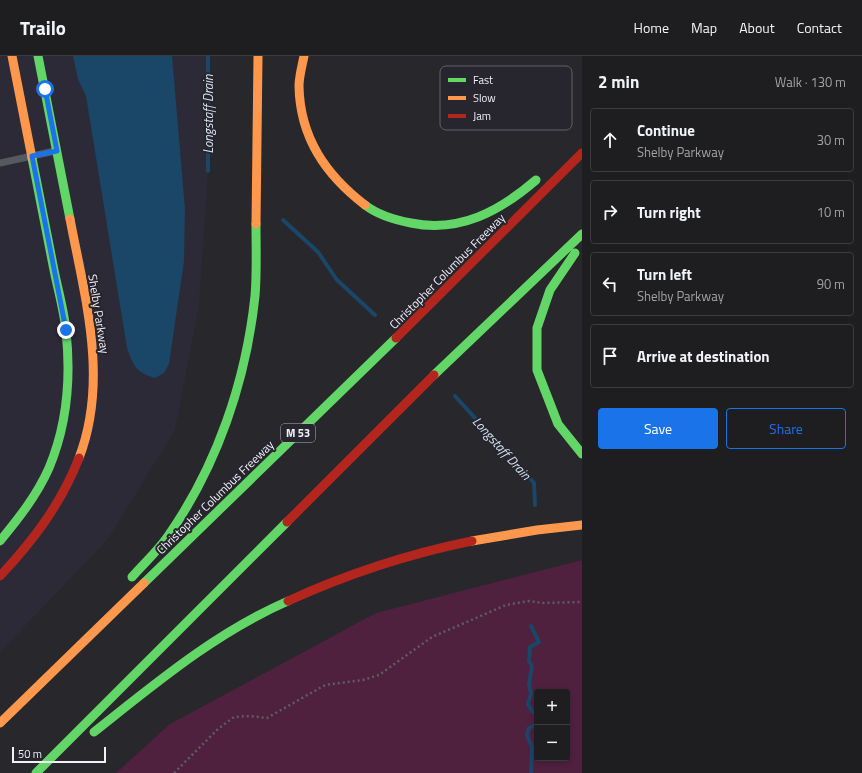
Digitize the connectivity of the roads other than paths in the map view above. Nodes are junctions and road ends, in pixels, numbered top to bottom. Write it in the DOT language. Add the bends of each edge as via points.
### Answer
graph roads {
  1 [pos="12,56"];
  2 [pos="38,56"];
  3 [pos="258,56"];
  4 [pos="304,56"];
  5 [pos="16,77"];
  6 [pos="37,90"];
  7 [pos="57,151"];
  8 [pos="582,154"];
  9 [pos="32,156"];
  10 [pos="0,163"];
  11 [pos="546,172"];
  12 [pos="582,234"];
  13 [pos="582,241"];
  14 [pos="582,454"];
  15 [pos="582,526"];
  16 [pos="0,541"];
  17 [pos="0,576"];
  18 [pos="126,583"];
  19 [pos="100,612"];
  20 [pos="13,710"];
  21 [pos="0,723"];
  22 [pos="36,773"];
  23 [pos="42,773"];
  1 -- 5 [label="main road"];
  2 -- 6 [label="main road, Shelby Parkway"];
  3 -- 18 [label="main road" via="255,296 251,332 236,399 201,480 167,537"];
  4 -- 11 [label="main road" via="299,80 300,104 316,154 341,186 361,203 390,219 435,226 459,223 492,214 517,198"];
  5 -- 6 [label="main road"];
  5 -- 9 [label="main road"];
  6 -- 7 [label="main road, Shelby Parkway"];
  7 -- 9 [label="lane"];
  7 -- 17 [label="main road, Shelby Parkway" via="91,330 94,380 92,401 82,449 65,492 40,532"];
  8 -- 20 [label="main road, Christopher Columbus Freeway / M 53" via="386,349"];
  9 -- 10 [label="lane"];
  9 -- 16 [label="main road" via="66,330 70,375 68,401 58,448 50,468 25,510"];
  12 -- 22 [label="main road" via="429,380"];
  13 -- 14 [label="main road" via="550,290 537,328 537,370 558,424"];
  15 -- 23 [label="main road" via="539,529 435,549 365,568 308,590 234,628 178,666"];
  19 -- 20 [label="main road"];
  20 -- 21 [label="main road, Christopher Columbus Freeway / M 53"];
}
